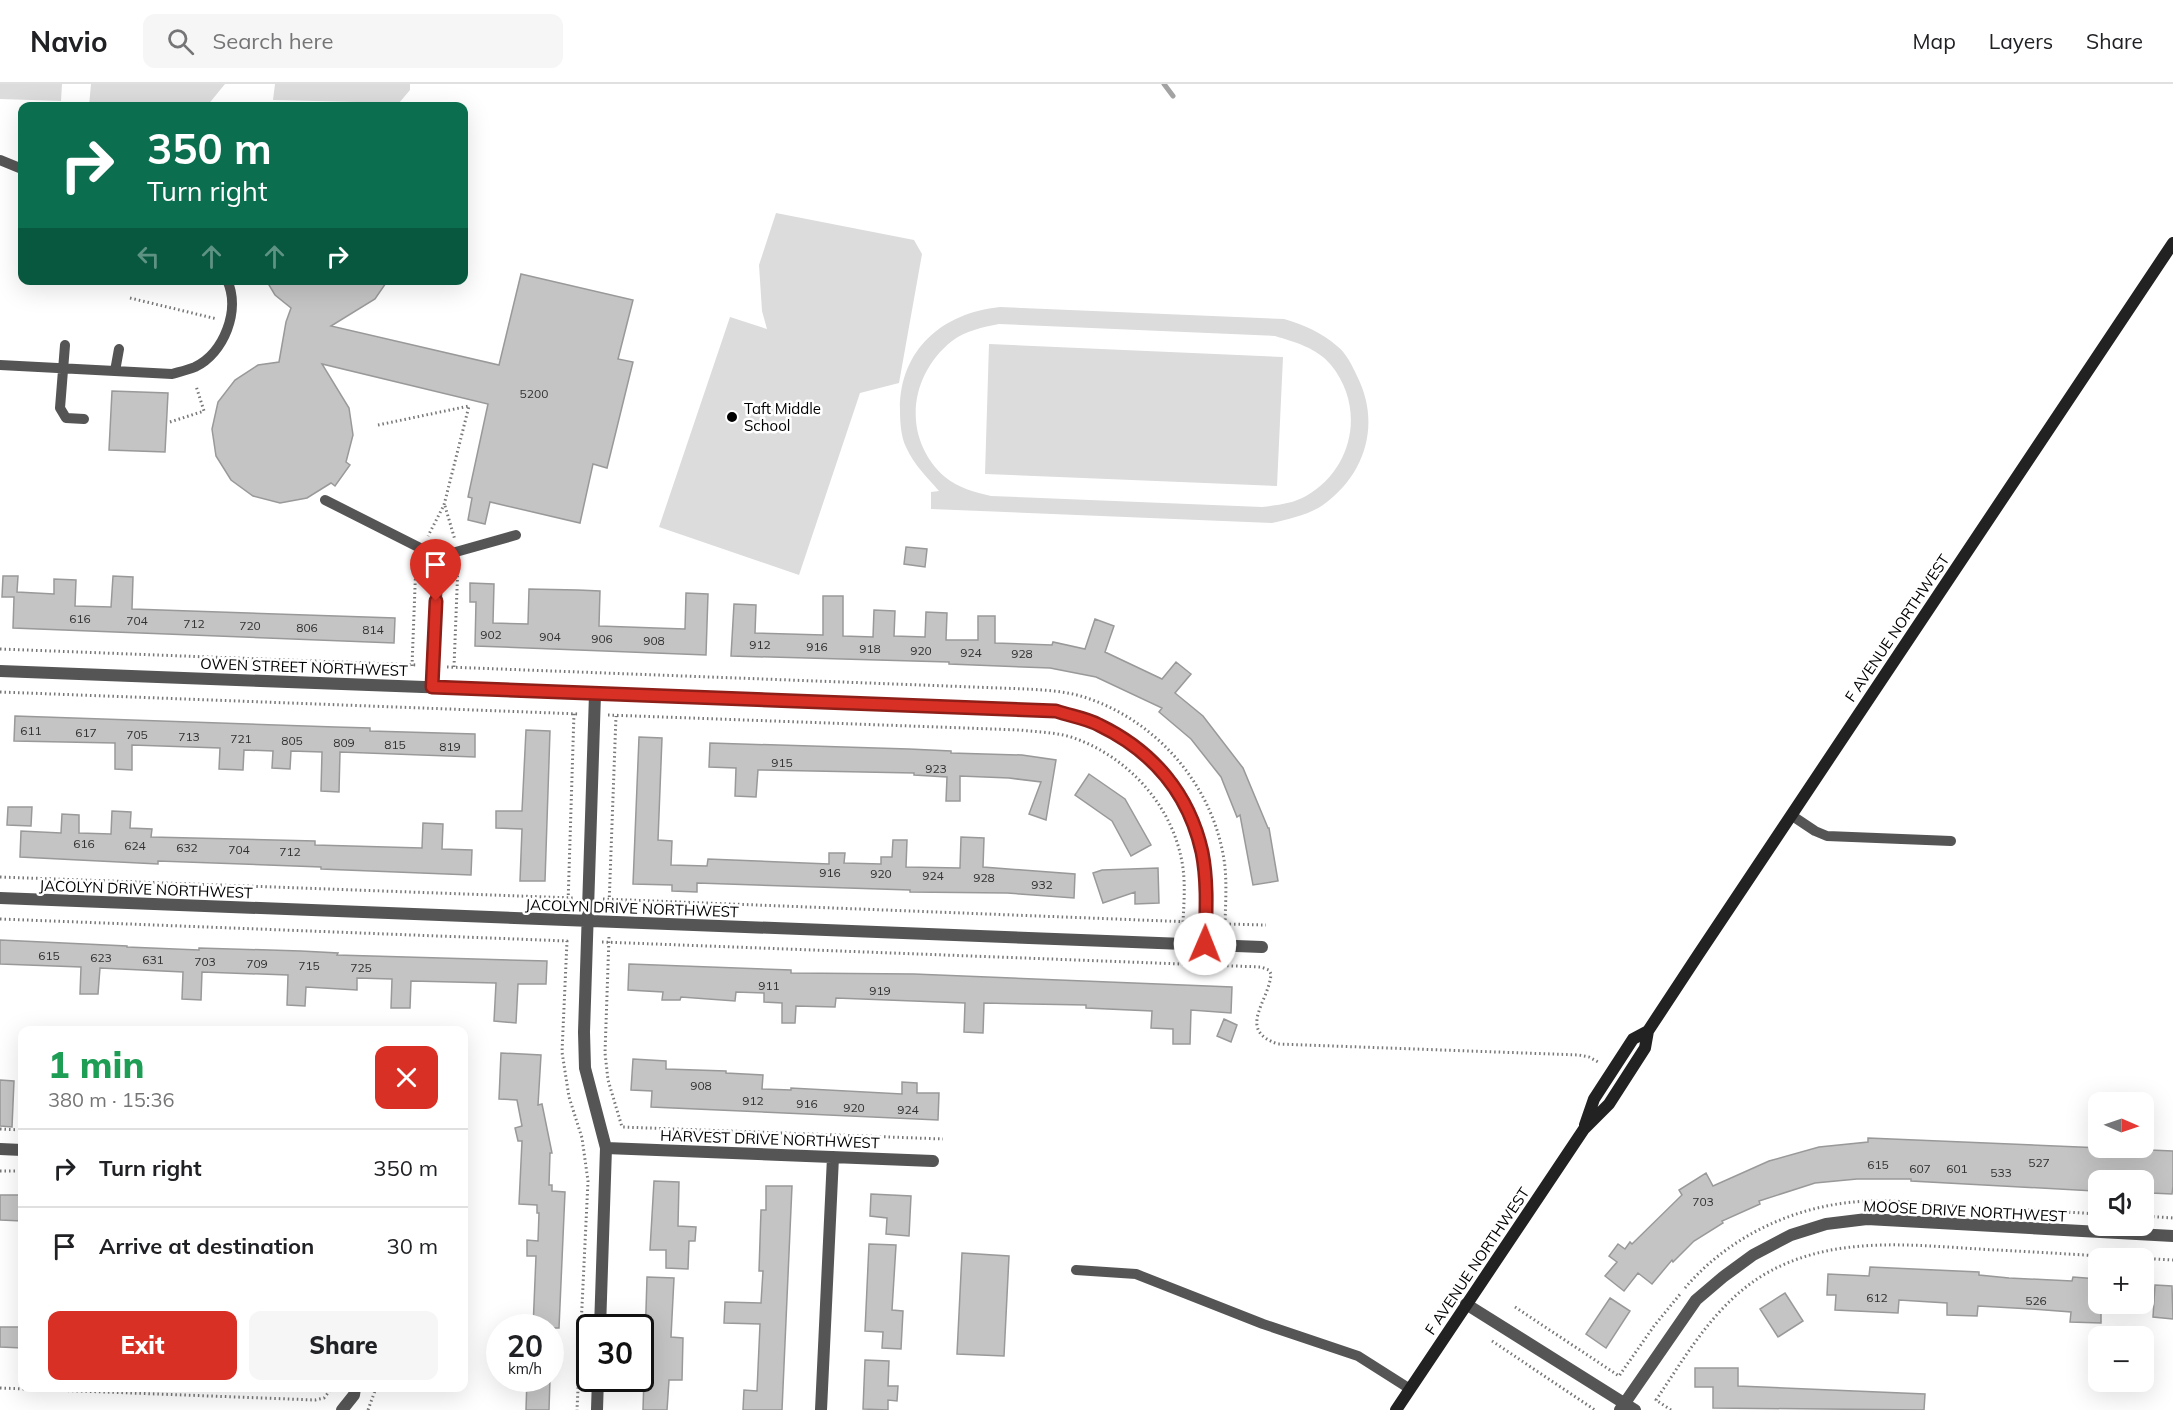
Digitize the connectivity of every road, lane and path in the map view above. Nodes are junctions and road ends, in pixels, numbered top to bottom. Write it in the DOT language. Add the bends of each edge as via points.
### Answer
graph roads {
  1 [pos="0,160"];
  2 [pos="18,168"];
  3 [pos="2173,243"];
  4 [pos="229,285"];
  5 [pos="130,298"];
  6 [pos="230,322"];
  7 [pos="65,345"];
  8 [pos="118,349"];
  9 [pos="0,365"];
  10 [pos="63,368"];
  11 [pos="114,371"];
  12 [pos="196,386"];
  13 [pos="84,419"];
  14 [pos="170,422"];
  15 [pos="378,425"];
  16 [pos="325,500"];
  17 [pos="444,505"];
  18 [pos="516,535"];
  19 [pos="422,548"];
  20 [pos="457,552"];
  21 [pos="438,557"];
  22 [pos="0,650"];
  23 [pos="412,665"];
  24 [pos="423,666"];
  25 [pos="454,667"];
  26 [pos="0,671"];
  27 [pos="412,676"];
  28 [pos="432,687"];
  29 [pos="0,692"];
  30 [pos="595,694"];
  31 [pos="616,706"];
  32 [pos="574,713"];
  33 [pos="583,714"];
  34 [pos="606,715"];
  35 [pos="616,715"];
  36 [pos="1791,815"];
  37 [pos="1951,840"];
  38 [pos="0,877"];
  39 [pos="0,898"];
  40 [pos="568,898"];
  41 [pos="574,898"];
  42 [pos="603,900"];
  43 [pos="610,900"];
  44 [pos="568,904"];
  45 [pos="609,906"];
  46 [pos="0,919"];
  47 [pos="588,921"];
  48 [pos="1183,922"];
  49 [pos="1192,922"];
  50 [pos="1217,924"];
  51 [pos="1266,925"];
  52 [pos="609,937"];
  53 [pos="602,942"];
  54 [pos="609,942"];
  55 [pos="1205,944"];
  56 [pos="1262,946"];
  57 [pos="1603,1065"];
  58 [pos="0,1129"];
  59 [pos="18,1130"];
  60 [pos="943,1139"];
  61 [pos="606,1148"];
  62 [pos="0,1149"];
  63 [pos="18,1150"];
  64 [pos="833,1157"];
  65 [pos="933,1161"];
  66 [pos="0,1171"];
  67 [pos="18,1172"];
  68 [pos="2088,1213"];
  69 [pos="2154,1217"];
  70 [pos="2173,1218"];
  71 [pos="2173,1236"];
  72 [pos="2173,1260"];
  73 [pos="1076,1270"];
  74 [pos="1467,1304"];
  75 [pos="1515,1307"];
  76 [pos="600,1314"];
  77 [pos="1492,1341"];
  78 [pos="0,1388"];
  79 [pos="18,1389"];
  80 [pos="1410,1389"];
  81 [pos="105,1392"];
  82 [pos="329,1392"];
  83 [pos="355,1392"];
  84 [pos="375,1392"];
  85 [pos="598,1392"];
  86 [pos="1627,1408"];
  87 [pos="342,1410"];
  88 [pos="368,1410"];
  89 [pos="577,1410"];
  90 [pos="597,1410"];
  91 [pos="821,1410"];
  92 [pos="1396,1410"];
  93 [pos="1594,1410"];
  94 [pos="1671,1410"];
  1 -- 2 [label="lane"];
  3 -- 36 [label="main road, F AVENUE NORTHWEST"];
  4 -- 6 [label="lane"];
  5 -- 6 [label="path"];
  6 -- 11 [label="lane" via="216,351 196,367 172,374"];
  7 -- 10 [label="lane"];
  8 -- 11 [label="lane"];
  9 -- 10 [label="lane"];
  10 -- 11 [label="lane"];
  10 -- 13 [label="lane" via="60,408 66,418"];
  12 -- 14 [label="path" via="204,411"];
  15 -- 17 [label="path" via="468,406"];
  16 -- 19 [label="lane"];
  17 -- 19 [label="path"];
  17 -- 20 [label="path"];
  18 -- 20 [label="lane"];
  19 -- 21 [label="lane"];
  19 -- 23 [label="path" via="416,560"];
  20 -- 21 [label="lane"];
  20 -- 25 [label="path"];
  21 -- 28 [label="street"];
  22 -- 23 [label="path"];
  23 -- 24 [label="path"];
  23 -- 27 [label="path"];
  26 -- 28 [label="street, OWEN STREET NORTHWEST"];
  28 -- 30 [label="street, OWEN STREET NORTHWEST"];
  29 -- 32 [label="path"];
  30 -- 47 [label="street"];
  30 -- 55 [label="street, OWEN STREET NORTHWEST" via="1056,711 1099,724 1163,771 1187,806 1202,853"];
  31 -- 35 [label="path"];
  32 -- 33 [label="path"];
  32 -- 40 [label="path"];
  34 -- 35 [label="path"];
  35 -- 43 [label="path"];
  35 -- 48 [label="path" via="1020,730 1077,740 1126,767 1149,790 1165,815 1175,835 1182,866"];
  36 -- 37 [label="lane" via="1827,836"];
  36 -- 74 [label="main road, F AVENUE NORTHWEST" via="1648,1031 1645,1048 1614,1097 1584,1129"];
  38 -- 40 [label="path"];
  39 -- 47 [label="street, JACOLYN DRIVE NORTHWEST"];
  40 -- 41 [label="path"];
  40 -- 44 [label="path"];
  42 -- 43 [label="path"];
  43 -- 45 [label="path"];
  43 -- 48 [label="path"];
  46 -- 89 [label="path" via="567,941 562,1052 588,1181"];
  47 -- 55 [label="street, JACOLYN DRIVE NORTHWEST"];
  47 -- 61 [label="street" via="585,1068"];
  48 -- 49 [label="path"];
  50 -- 51 [label="path"];
  52 -- 54 [label="path"];
  53 -- 54 [label="path"];
  54 -- 57 [label="path" via="1261,967 1271,975 1258,1012 1257,1028 1264,1040 1278,1044 1579,1055"];
  54 -- 60 [label="path" via="605,1059 622,1127"];
  55 -- 56 [label="street, JACOLYN DRIVE NORTHWEST"];
  58 -- 59 [label="path"];
  61 -- 64 [label="street, HARVEST DRIVE NORTHWEST"];
  61 -- 76 [label="street"];
  62 -- 63 [label="street"];
  64 -- 65 [label="street, HARVEST DRIVE NORTHWEST"];
  64 -- 91 [label="street"];
  66 -- 67 [label="path"];
  68 -- 75 [label="path" via="1870,1201 1826,1206 1784,1218 1744,1237 1701,1270 1619,1376"];
  69 -- 70 [label="path"];
  71 -- 86 [label="street, MOOSE DRIVE NORTHWEST" via="1867,1219 1826,1224 1791,1235 1753,1255 1696,1300"];
  72 -- 94 [label="path" via="1877,1244 1820,1251 1764,1274 1713,1319 1656,1400"];
  73 -- 80 [label="lane" via="1136,1274 1358,1356"];
  74 -- 80 [label="main road, F AVENUE NORTHWEST"];
  74 -- 86 [label="street"];
  77 -- 93 [label="path"];
  78 -- 79 [label="path"];
  80 -- 92 [label="main road, F AVENUE NORTHWEST"];
  81 -- 82 [label="path" via="315,1400"];
  83 -- 87 [label="street"];
  84 -- 88 [label="path"];
  85 -- 90 [label="street"];
}
